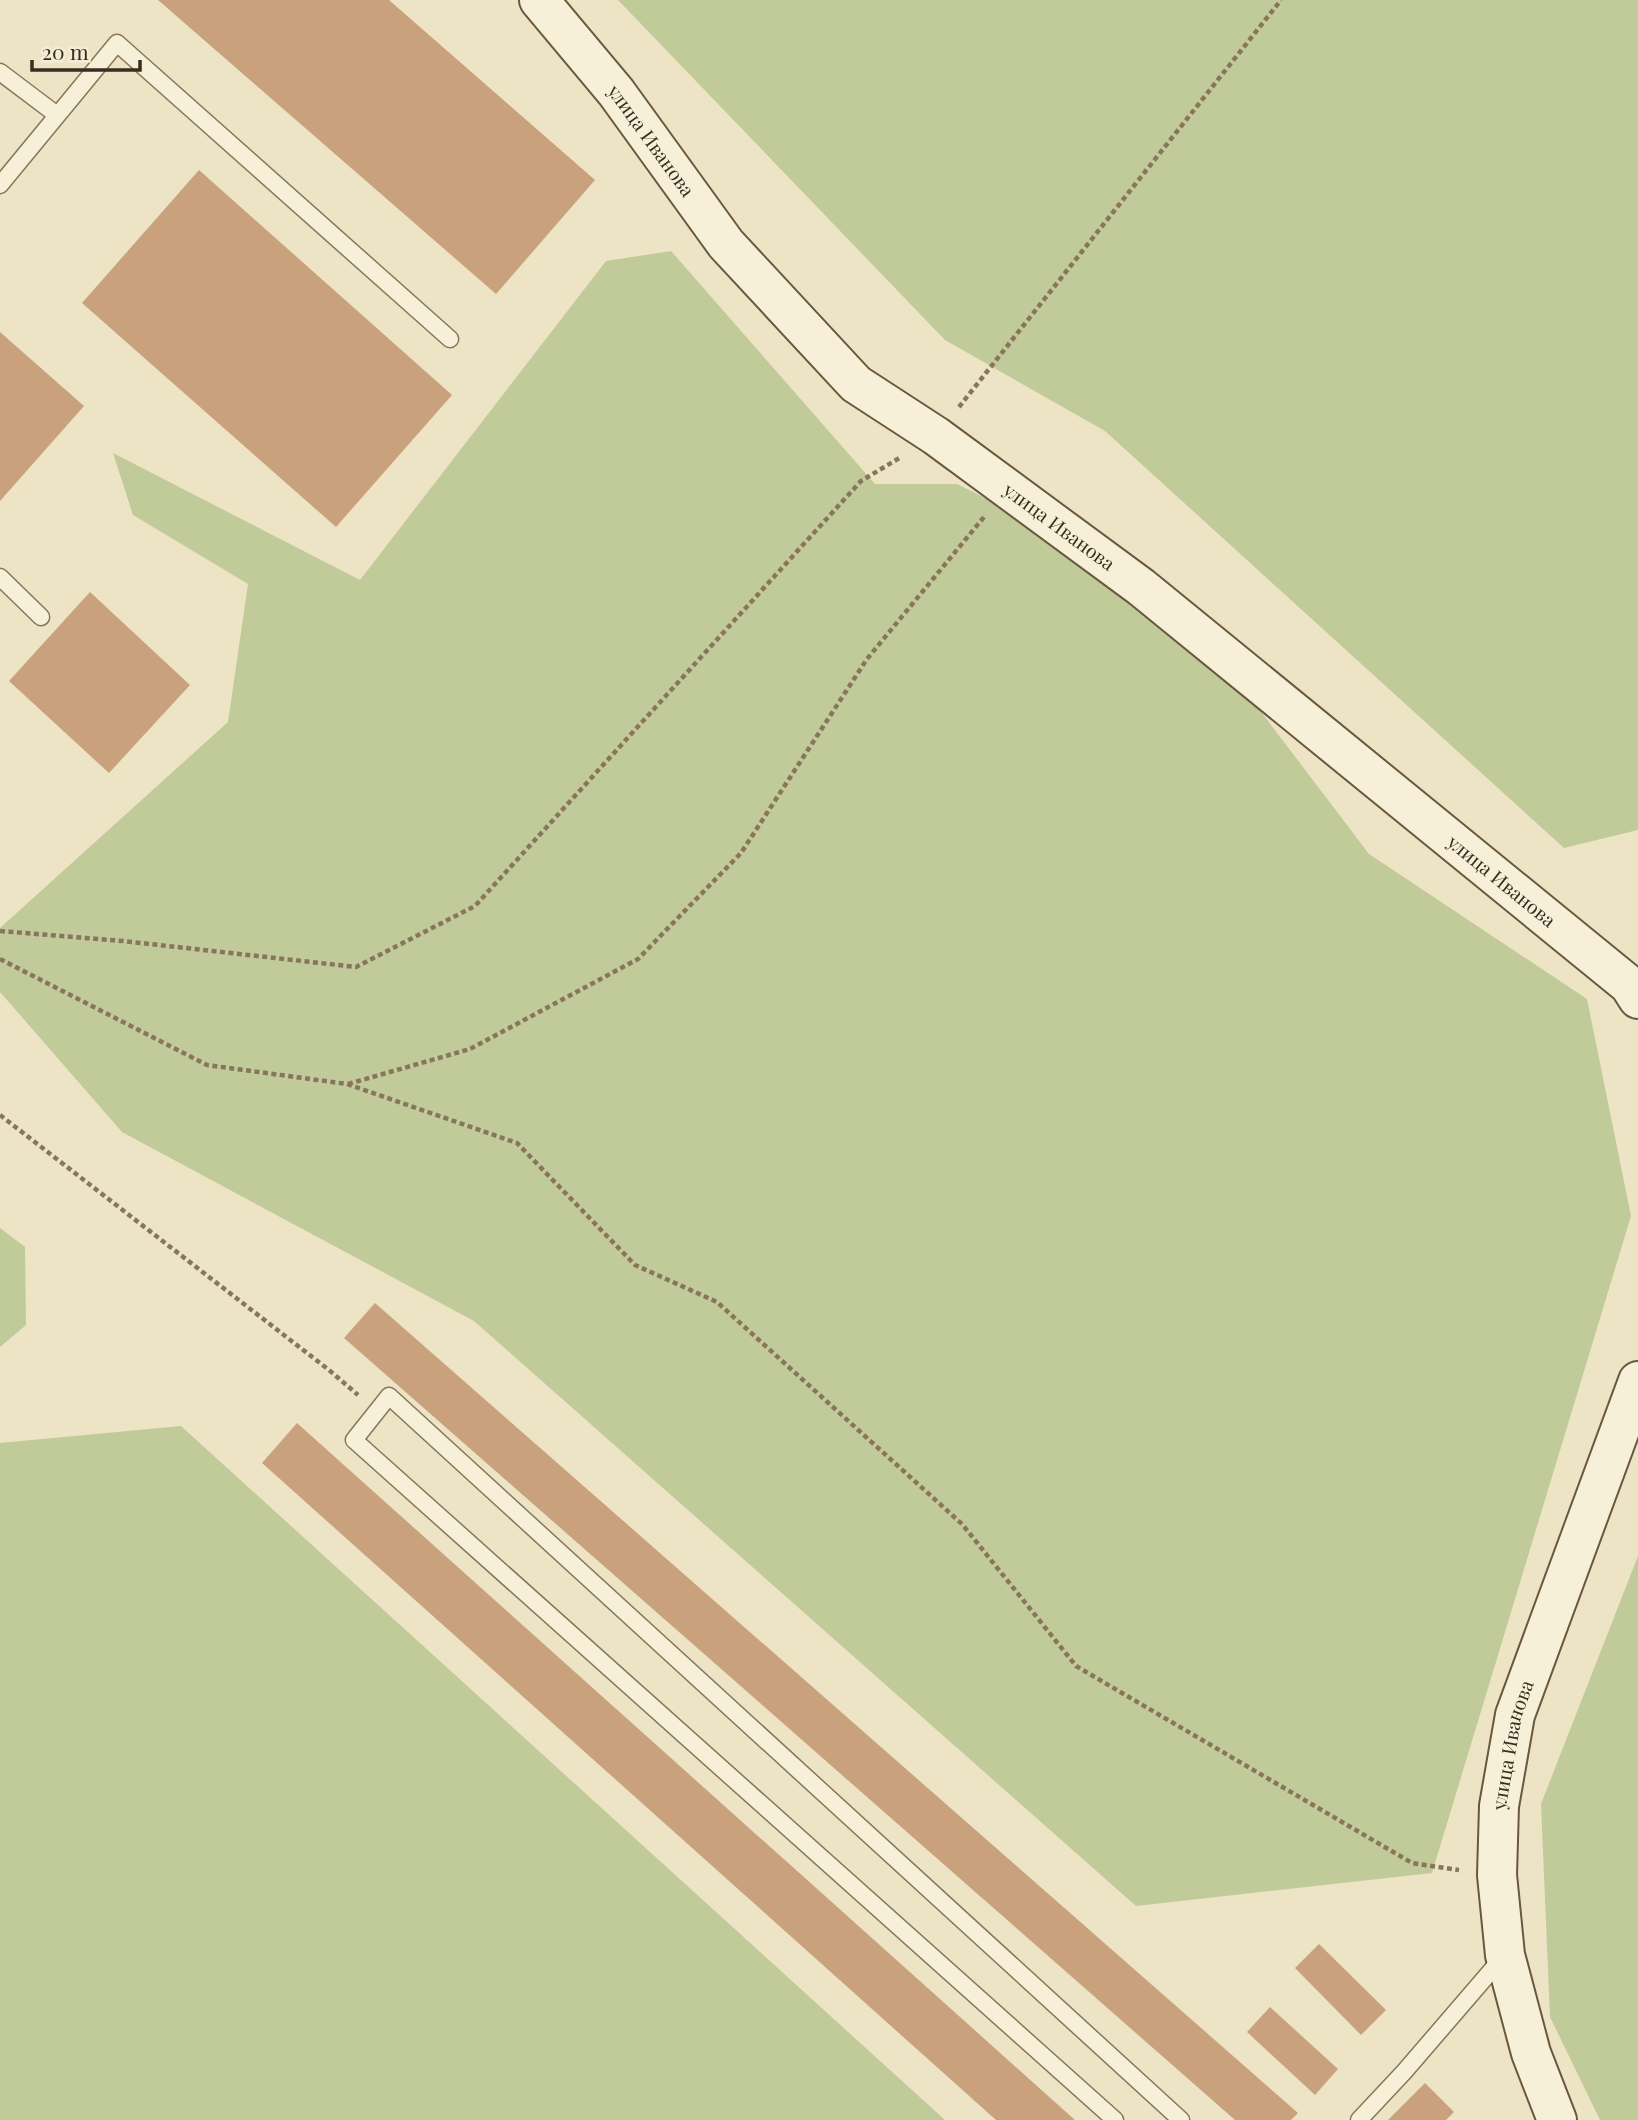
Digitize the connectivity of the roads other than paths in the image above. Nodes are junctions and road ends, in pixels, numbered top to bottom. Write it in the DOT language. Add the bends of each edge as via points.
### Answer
graph roads {
  1 [pos="539,0"];
  2 [pos="0,72"];
  3 [pos="57,115"];
  4 [pos="0,184"];
  5 [pos="450,339"];
  6 [pos="0,576"];
  7 [pos="41,617"];
  8 [pos="1638,999"];
  9 [pos="1638,1381"];
  10 [pos="1505,1955"];
  11 [pos="1115,2120"];
  12 [pos="1181,2120"];
  13 [pos="1359,2120"];
  14 [pos="1557,2120"];
  1 -- 8 [label="main road, улица Иванова" via="616,92 726,244 856,384 936,436 1141,587 1629,985"];
  2 -- 3 [label="lane"];
  3 -- 4 [label="lane"];
  3 -- 5 [label="lane" via="117,43"];
  6 -- 7 [label="lane"];
  9 -- 10 [label="main road, улица Иванова" via="1515,1715 1499,1806 1497,1875"];
  10 -- 13 [label="lane"];
  10 -- 14 [label="main road, улица Иванова" via="1531,2053"];
  11 -- 12 [label="lane" via="354,1440 389,1396"];
}
